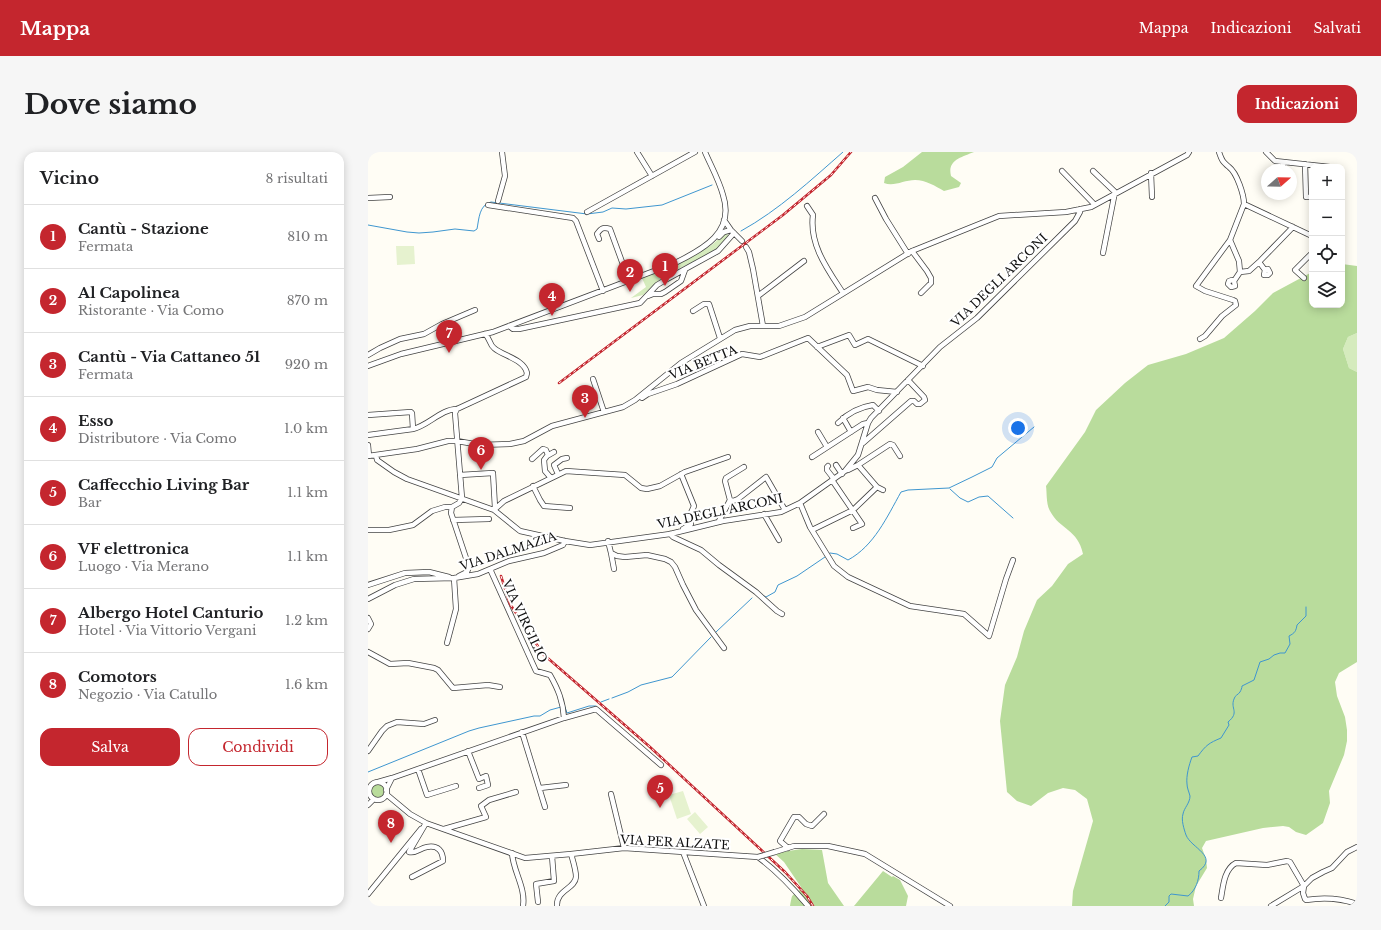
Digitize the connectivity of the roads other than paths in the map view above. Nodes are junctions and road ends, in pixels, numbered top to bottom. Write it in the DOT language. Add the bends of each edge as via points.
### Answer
graph roads {
  1 [pos="502,152"];
  2 [pos="637,152"];
  3 [pos="695,152"];
  4 [pos="705,152"];
  5 [pos="1188,152"];
  6 [pos="1219,152"];
  7 [pos="1266,152"];
  8 [pos="1282,162"];
  9 [pos="1305,164"];
  10 [pos="1309,164"];
  11 [pos="1062,171"];
  12 [pos="1094,172"];
  13 [pos="1151,173"];
  14 [pos="652,176"];
  15 [pos="1115,192"];
  16 [pos="1309,196"];
  17 [pos="390,197"];
  18 [pos="1152,197"];
  19 [pos="368,198"];
  20 [pos="875,198"];
  21 [pos="498,201"];
  22 [pos="1244,204"];
  23 [pos="488,205"];
  24 [pos="1092,205"];
  25 [pos="807,206"];
  26 [pos="1080,211"];
  27 [pos="587,212"];
  28 [pos="1066,212"];
  29 [pos="1072,213"];
  30 [pos="1075,220"];
  31 [pos="724,222"];
  32 [pos="1293,227"];
  33 [pos="733,232"];
  34 [pos="1309,235"];
  35 [pos="599,239"];
  36 [pos="1230,240"];
  37 [pos="742,241"];
  38 [pos="709,243"];
  39 [pos="746,247"];
  40 [pos="910,253"];
  41 [pos="1102,253"];
  42 [pos="1309,256"];
  43 [pos="804,262"];
  44 [pos="1259,262"];
  45 [pos="685,270"];
  46 [pos="1265,270"];
  47 [pos="1240,272"];
  48 [pos="1304,278"];
  49 [pos="629,281"];
  50 [pos="1234,281"];
  51 [pos="603,291"];
  52 [pos="921,293"];
  53 [pos="843,294"];
  54 [pos="758,296"];
  55 [pos="646,297"];
  56 [pos="475,310"];
  57 [pos="693,311"];
  58 [pos="509,326"];
  59 [pos="763,326"];
  60 [pos="493,332"];
  61 [pos="485,334"];
  62 [pos="720,338"];
  63 [pos="1200,340"];
  64 [pos="491,342"];
  65 [pos="817,348"];
  66 [pos="368,355"];
  67 [pos="368,366"];
  68 [pos="923,366"];
  69 [pos="593,379"];
  70 [pos="908,380"];
  71 [pos="897,392"];
  72 [pos="640,396"];
  73 [pos="457,409"];
  74 [pos="878,411"];
  75 [pos="604,412"];
  76 [pos="368,415"];
  77 [pos="843,418"];
  78 [pos="838,423"];
  79 [pos="868,423"];
  80 [pos="413,429"];
  81 [pos="818,432"];
  82 [pos="851,432"];
  83 [pos="368,435"];
  84 [pos="457,441"];
  85 [pos="863,443"];
  86 [pos="368,445"];
  87 [pos="827,447"];
  88 [pos="554,452"];
  89 [pos="376,455"];
  90 [pos="548,455"];
  91 [pos="368,456"];
  92 [pos="900,456"];
  93 [pos="728,457"];
  94 [pos="812,457"];
  95 [pos="567,458"];
  96 [pos="532,459"];
  97 [pos="836,465"];
  98 [pos="858,465"];
  99 [pos="828,466"];
  100 [pos="744,467"];
  101 [pos="843,472"];
  102 [pos="558,474"];
  103 [pos="681,474"];
  104 [pos="460,475"];
  105 [pos="551,478"];
  106 [pos="833,480"];
  107 [pos="533,486"];
  108 [pos="877,487"];
  109 [pos="884,490"];
  110 [pos="462,498"];
  111 [pos="730,500"];
  112 [pos="800,503"];
  113 [pos="452,507"];
  114 [pos="570,508"];
  115 [pos="495,509"];
  116 [pos="785,510"];
  117 [pos="853,510"];
  118 [pos="764,514"];
  119 [pos="489,519"];
  120 [pos="453,520"];
  121 [pos="719,522"];
  122 [pos="854,528"];
  123 [pos="368,530"];
  124 [pos="812,530"];
  125 [pos="677,532"];
  126 [pos="670,534"];
  127 [pos="779,540"];
  128 [pos="565,541"];
  129 [pos="608,541"];
  130 [pos="611,553"];
  131 [pos="1014,560"];
  132 [pos="490,569"];
  133 [pos="614,569"];
  134 [pos="454,578"];
  135 [pos="368,584"];
  136 [pos="368,599"];
  137 [pos="782,614"];
  138 [pos="368,618"];
  139 [pos="368,629"];
  140 [pos="447,643"];
  141 [pos="724,648"];
  142 [pos="368,652"];
  143 [pos="500,687"];
  144 [pos="564,718"];
  145 [pos="436,720"];
  146 [pos="522,732"];
  147 [pos="368,751"];
  148 [pos="468,751"];
  149 [pos="661,765"];
  150 [pos="418,769"];
  151 [pos="392,778"];
  152 [pos="368,781"];
  153 [pos="376,783"];
  154 [pos="566,785"];
  155 [pos="456,786"];
  156 [pos="479,788"];
  157 [pos="540,788"];
  158 [pos="369,789"];
  159 [pos="386,792"];
  160 [pos="516,792"];
  161 [pos="611,794"];
  162 [pos="369,798"];
  163 [pos="374,799"];
  164 [pos="380,799"];
  165 [pos="394,802"];
  166 [pos="368,805"];
  167 [pos="545,807"];
  168 [pos="824,814"];
  169 [pos="426,823"];
  170 [pos="444,830"];
  171 [pos="1357,847"];
  172 [pos="624,848"];
  173 [pos="788,848"];
  174 [pos="683,852"];
  175 [pos="512,853"];
  176 [pos="571,854"];
  177 [pos="552,856"];
  178 [pos="758,857"];
  179 [pos="412,878"];
  180 [pos="1304,886"];
  181 [pos="368,894"];
  182 [pos="1221,898"];
  183 [pos="538,902"];
  184 [pos="1357,904"];
  185 [pos="523,906"];
  186 [pos="557,906"];
  187 [pos="704,906"];
  188 [pos="808,906"];
  189 [pos="950,906"];
  190 [pos="1271,906"];
  1 -- 21 [label="street" via="505,176"];
  2 -- 14 [label="street"];
  3 -- 14 [label="street"];
  4 -- 31 [label="street" via="725,199"];
  5 -- 13 [label="street" via="1187,155"];
  6 -- 22 [label="street" via="1221,161 1235,175"];
  7 -- 8 [label="street" via="1275,161"];
  8 -- 9 [label="street"];
  9 -- 10 [label="street"];
  9 -- 16 [label="street" via="1306,196"];
  11 -- 24 [label="street"];
  12 -- 15 [label="street"];
  13 -- 15 [label="street"];
  13 -- 18 [label="street"];
  14 -- 27 [label="street"];
  15 -- 24 [label="street"];
  15 -- 41 [label="street"];
  17 -- 19 [label="street"];
  20 -- 40 [label="street"];
  22 -- 32 [label="street"];
  22 -- 36 [label="street"];
  23 -- 51 [label="street" via="573,218"];
  24 -- 26 [label="street" via="1088,210"];
  25 -- 53 [label="street" via="813,216 812,224 818,253"];
  26 -- 28 [label="street"];
  26 -- 29 [label="street"];
  26 -- 30 [label="street, VIA DEGLI ARCONI"];
  28 -- 29 [label="street"];
  28 -- 40 [label="street" via="999,216"];
  29 -- 30 [label="street"];
  30 -- 68 [label="street, VIA DEGLI ARCONI" via="977,318 940,347"];
  31 -- 33 [label="street" via="726,228"];
  31 -- 38 [label="street"];
  32 -- 34 [label="street"];
  32 -- 44 [label="street"];
  33 -- 37 [label="street"];
  33 -- 38 [label="street" via="724,232"];
  33 -- 45 [label="street" via="718,251"];
  35 -- 49 [label="street" via="597,234 601,229 610,229"];
  36 -- 47 [label="street" via="1239,261"];
  36 -- 63 [label="street" via="1196,286 1236,303"];
  38 -- 49 [label="street" via="692,255"];
  39 -- 54 [label="street"];
  40 -- 52 [label="street" via="931,278 931,283"];
  40 -- 53 [label="street"];
  42 -- 48 [label="street" via="1295,270"];
  43 -- 54 [label="street"];
  44 -- 46 [label="street"];
  44 -- 47 [label="street" via="1253,269"];
  45 -- 55 [label="street" via="657,286"];
  45 -- 55 [label="street" via="681,281 661,294"];
  47 -- 50 [label="street"];
  49 -- 51 [label="street"];
  51 -- 58 [label="street"];
  53 -- 59 [label="street" via="805,317 778,326"];
  54 -- 59 [label="street"];
  55 -- 58 [label="street" via="640,303 519,329"];
  56 -- 66 [label="street" via="424,334 400,339"];
  57 -- 62 [label="street" via="704,304 709,304"];
  58 -- 60 [label="street"];
  59 -- 62 [label="street" via="740,328"];
  60 -- 61 [label="street"];
  60 -- 64 [label="street"];
  61 -- 64 [label="street"];
  61 -- 67 [label="street" via="401,354"];
  62 -- 72 [label="street" via="680,363"];
  64 -- 73 [label="street" via="494,348 524,366 527,375"];
  65 -- 68 [label="street" via="848,335 855,345 868,339"];
  65 -- 71 [label="street, VIA BETTA" via="847,375 853,391 868,387"];
  65 -- 72 [label="street, VIA BETTA" via="808,338 760,357 742,354 677,384 642,398"];
  68 -- 70 [label="street, VIA DEGLI ARCONI"];
  69 -- 75 [label="street"];
  70 -- 71 [label="street, VIA DEGLI ARCONI"];
  70 -- 85 [label="street" via="924,400 920,404 911,401"];
  71 -- 74 [label="street, VIA DEGLI ARCONI"];
  72 -- 75 [label="street" via="623,407"];
  73 -- 80 [label="street"];
  73 -- 84 [label="street"];
  74 -- 77 [label="street" via="873,405"];
  74 -- 79 [label="street, VIA DEGLI ARCONI"];
  75 -- 84 [label="street" via="552,426 524,441 510,444 480,445"];
  76 -- 80 [label="street" via="411,412"];
  77 -- 78 [label="street"];
  77 -- 82 [label="street"];
  79 -- 82 [label="street"];
  79 -- 85 [label="street, VIA DEGLI ARCONI"];
  80 -- 83 [label="street"];
  81 -- 87 [label="street"];
  82 -- 87 [label="street"];
  84 -- 89 [label="street"];
  84 -- 104 [label="street"];
  85 -- 101 [label="street, VIA DEGLI ARCONI" via="858,455"];
  86 -- 91 [label="street"];
  87 -- 94 [label="street"];
  88 -- 90 [label="street"];
  89 -- 91 [label="street"];
  89 -- 110 [label="street, VIA DEGLI ARCONI" via="377,460 401,476"];
  90 -- 96 [label="street" via="543,449"];
  90 -- 105 [label="street" via="544,465"];
  92 -- 98 [label="street" via="890,444"];
  93 -- 103 [label="street"];
  95 -- 102 [label="street" via="554,465"];
  97 -- 101 [label="street"];
  98 -- 101 [label="street"];
  98 -- 108 [label="street"];
  99 -- 106 [label="street" via="827,470"];
  100 -- 111 [label="street" via="726,478"];
  101 -- 106 [label="street, VIA DEGLI ARCONI"];
  102 -- 103 [label="street" via="569,470 625,475 645,489 660,486"];
  102 -- 105 [label="street"];
  103 -- 125 [label="street" via="694,506 690,515 691,524"];
  104 -- 110 [label="street"];
  104 -- 115 [label="street" via="493,473"];
  105 -- 107 [label="street"];
  106 -- 112 [label="street, VIA DEGLI ARCONI"];
  106 -- 117 [label="street"];
  107 -- 114 [label="street" via="544,506"];
  107 -- 115 [label="street" via="504,501"];
  108 -- 109 [label="street"];
  108 -- 117 [label="street"];
  110 -- 113 [label="street"];
  110 -- 115 [label="street, VIA DEGLI ARCONI"];
  111 -- 116 [label="street" via="738,499 766,477"];
  111 -- 121 [label="street"];
  112 -- 116 [label="street, VIA DEGLI ARCONI"];
  112 -- 124 [label="street"];
  113 -- 120 [label="street"];
  113 -- 123 [label="street" via="432,511 413,526"];
  115 -- 128 [label="street, VIA DEGLI ARCONI" via="520,531"];
  116 -- 118 [label="street, VIA DEGLI ARCONI"];
  117 -- 122 [label="street" via="862,524"];
  117 -- 124 [label="street"];
  118 -- 121 [label="street, VIA DEGLI ARCONI"];
  118 -- 127 [label="street"];
  119 -- 120 [label="street"];
  120 -- 134 [label="street" via="469,567 467,572"];
  121 -- 125 [label="street, VIA DEGLI ARCONI"];
  124 -- 131 [label="street" via="834,566 848,577 910,606 964,614 989,636"];
  125 -- 126 [label="street, VIA DEGLI ARCONI"];
  126 -- 129 [label="street, VIA DEGLI ARCONI"];
  126 -- 137 [label="street" via="701,550"];
  128 -- 129 [label="street, VIA DEGLI ARCONI" via="590,544"];
  128 -- 132 [label="street, VIA DALMAZIA" via="563,545 544,553 513,560"];
  129 -- 130 [label="street"];
  130 -- 133 [label="street"];
  130 -- 141 [label="street" via="621,557 647,555 671,562 694,607"];
  132 -- 134 [label="street, VIA DALMAZIA"];
  132 -- 144 [label="street, VIA VIRGILIO" via="536,671 550,675 558,689 563,703"];
  134 -- 135 [label="street" via="429,572 407,573"];
  134 -- 136 [label="street, VIA DALMAZIA" via="410,580"];
  134 -- 140 [label="street, VIA DALMAZIA" via="456,609"];
  138 -- 139 [label="street" via="371,624"];
  142 -- 143 [label="street" via="390,664 408,663 436,668 453,688 488,685"];
  144 -- 146 [label="street"];
  144 -- 149 [label="street" via="596,709"];
  145 -- 147 [label="street" via="424,724 397,722 387,726"];
  146 -- 148 [label="street"];
  146 -- 157 [label="street"];
  148 -- 150 [label="street"];
  148 -- 156 [label="street" via="479,779 486,776 488,785"];
  150 -- 151 [label="street"];
  150 -- 155 [label="street" via="427,795"];
  151 -- 153 [label="street"];
  151 -- 159 [label="street"];
  152 -- 153 [label="street"];
  153 -- 158 [label="street"];
  153 -- 159 [label="street" via="384,786"];
  154 -- 157 [label="street"];
  157 -- 167 [label="street"];
  158 -- 162 [label="street"];
  159 -- 164 [label="street"];
  159 -- 165 [label="street, VIA PER ALZATE"];
  160 -- 170 [label="street" via="489,800 481,806 486,817"];
  161 -- 172 [label="street"];
  162 -- 163 [label="street"];
  163 -- 164 [label="street"];
  163 -- 166 [label="street"];
  164 -- 165 [label="street, VIA PER ALZATE"];
  165 -- 169 [label="street, VIA PER ALZATE"];
  168 -- 173 [label="street" via="812,826 799,817 794,817 780,841"];
  169 -- 170 [label="street, VIA PER ALZATE"];
  169 -- 179 [label="street" via="409,852 437,847 443,855 443,861"];
  169 -- 181 [label="street"];
  170 -- 175 [label="street, VIA PER ALZATE"];
  171 -- 180 [label="street" via="1347,852 1332,868 1317,875"];
  172 -- 174 [label="street, VIA PER ALZATE"];
  172 -- 176 [label="street, VIA PER ALZATE"];
  173 -- 178 [label="street, VIA PER ALZATE, bridge"];
  173 -- 189 [label="street, VIA PER ALZATE" via="828,846 865,854"];
  174 -- 178 [label="street, VIA PER ALZATE"];
  174 -- 187 [label="street"];
  175 -- 177 [label="street, VIA PER ALZATE" via="525,858"];
  175 -- 185 [label="street" via="524,900"];
  176 -- 177 [label="street, VIA PER ALZATE"];
  176 -- 186 [label="street" via="576,879 561,894"];
  177 -- 183 [label="street" via="554,881 536,884"];
  178 -- 188 [label="street" via="774,869"];
  180 -- 182 [label="street" via="1290,862 1267,865 1236,863 1227,873"];
  180 -- 184 [label="street" via="1303,897 1306,900 1334,898"];
  180 -- 190 [label="street"];
}
